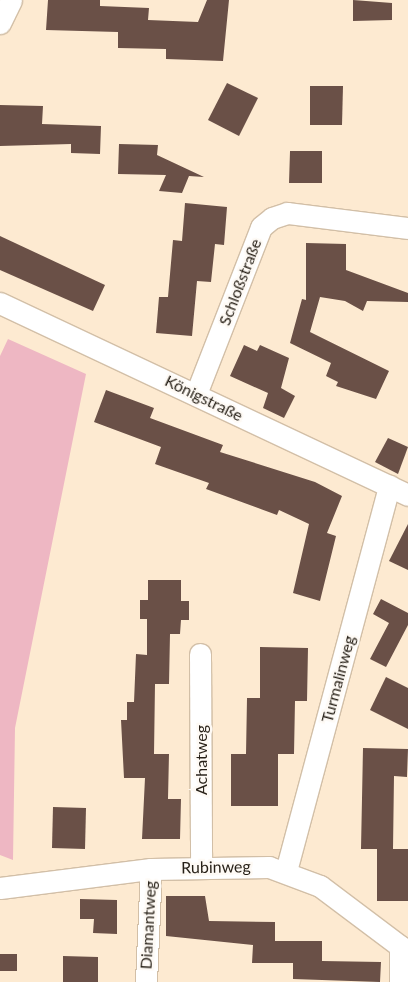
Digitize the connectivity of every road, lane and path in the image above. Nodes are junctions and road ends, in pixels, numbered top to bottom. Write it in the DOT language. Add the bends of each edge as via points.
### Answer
graph roads {
  1 [pos="11,0"];
  2 [pos="0,24"];
  3 [pos="408,228"];
  4 [pos="0,302"];
  5 [pos="196,394"];
  6 [pos="399,491"];
  7 [pos="200,654"];
  8 [pos="201,866"];
  9 [pos="151,869"];
  10 [pos="286,871"];
  11 [pos="0,888"];
  12 [pos="404,949"];
  13 [pos="146,982"];
  14 [pos="400,982"];
  1 -- 2 [label="street"];
  3 -- 5 [label="street, Schloßstraße" via="287,212 272,218 261,227"];
  4 -- 5 [label="street, Königstraße"];
  5 -- 6 [label="street, Königstraße"];
  6 -- 10 [label="street, Turmalinweg"];
  7 -- 8 [label="street, Achatweg"];
  8 -- 9 [label="street, Rubinweg"];
  8 -- 10 [label="street, Rubinweg" via="252,865"];
  9 -- 11 [label="street, Rubinweg"];
  9 -- 13 [label="street, Diamantweg"];
  10 -- 12 [label="street, Rubinweg" via="320,886"];
  12 -- 14 [label="street"];
}
